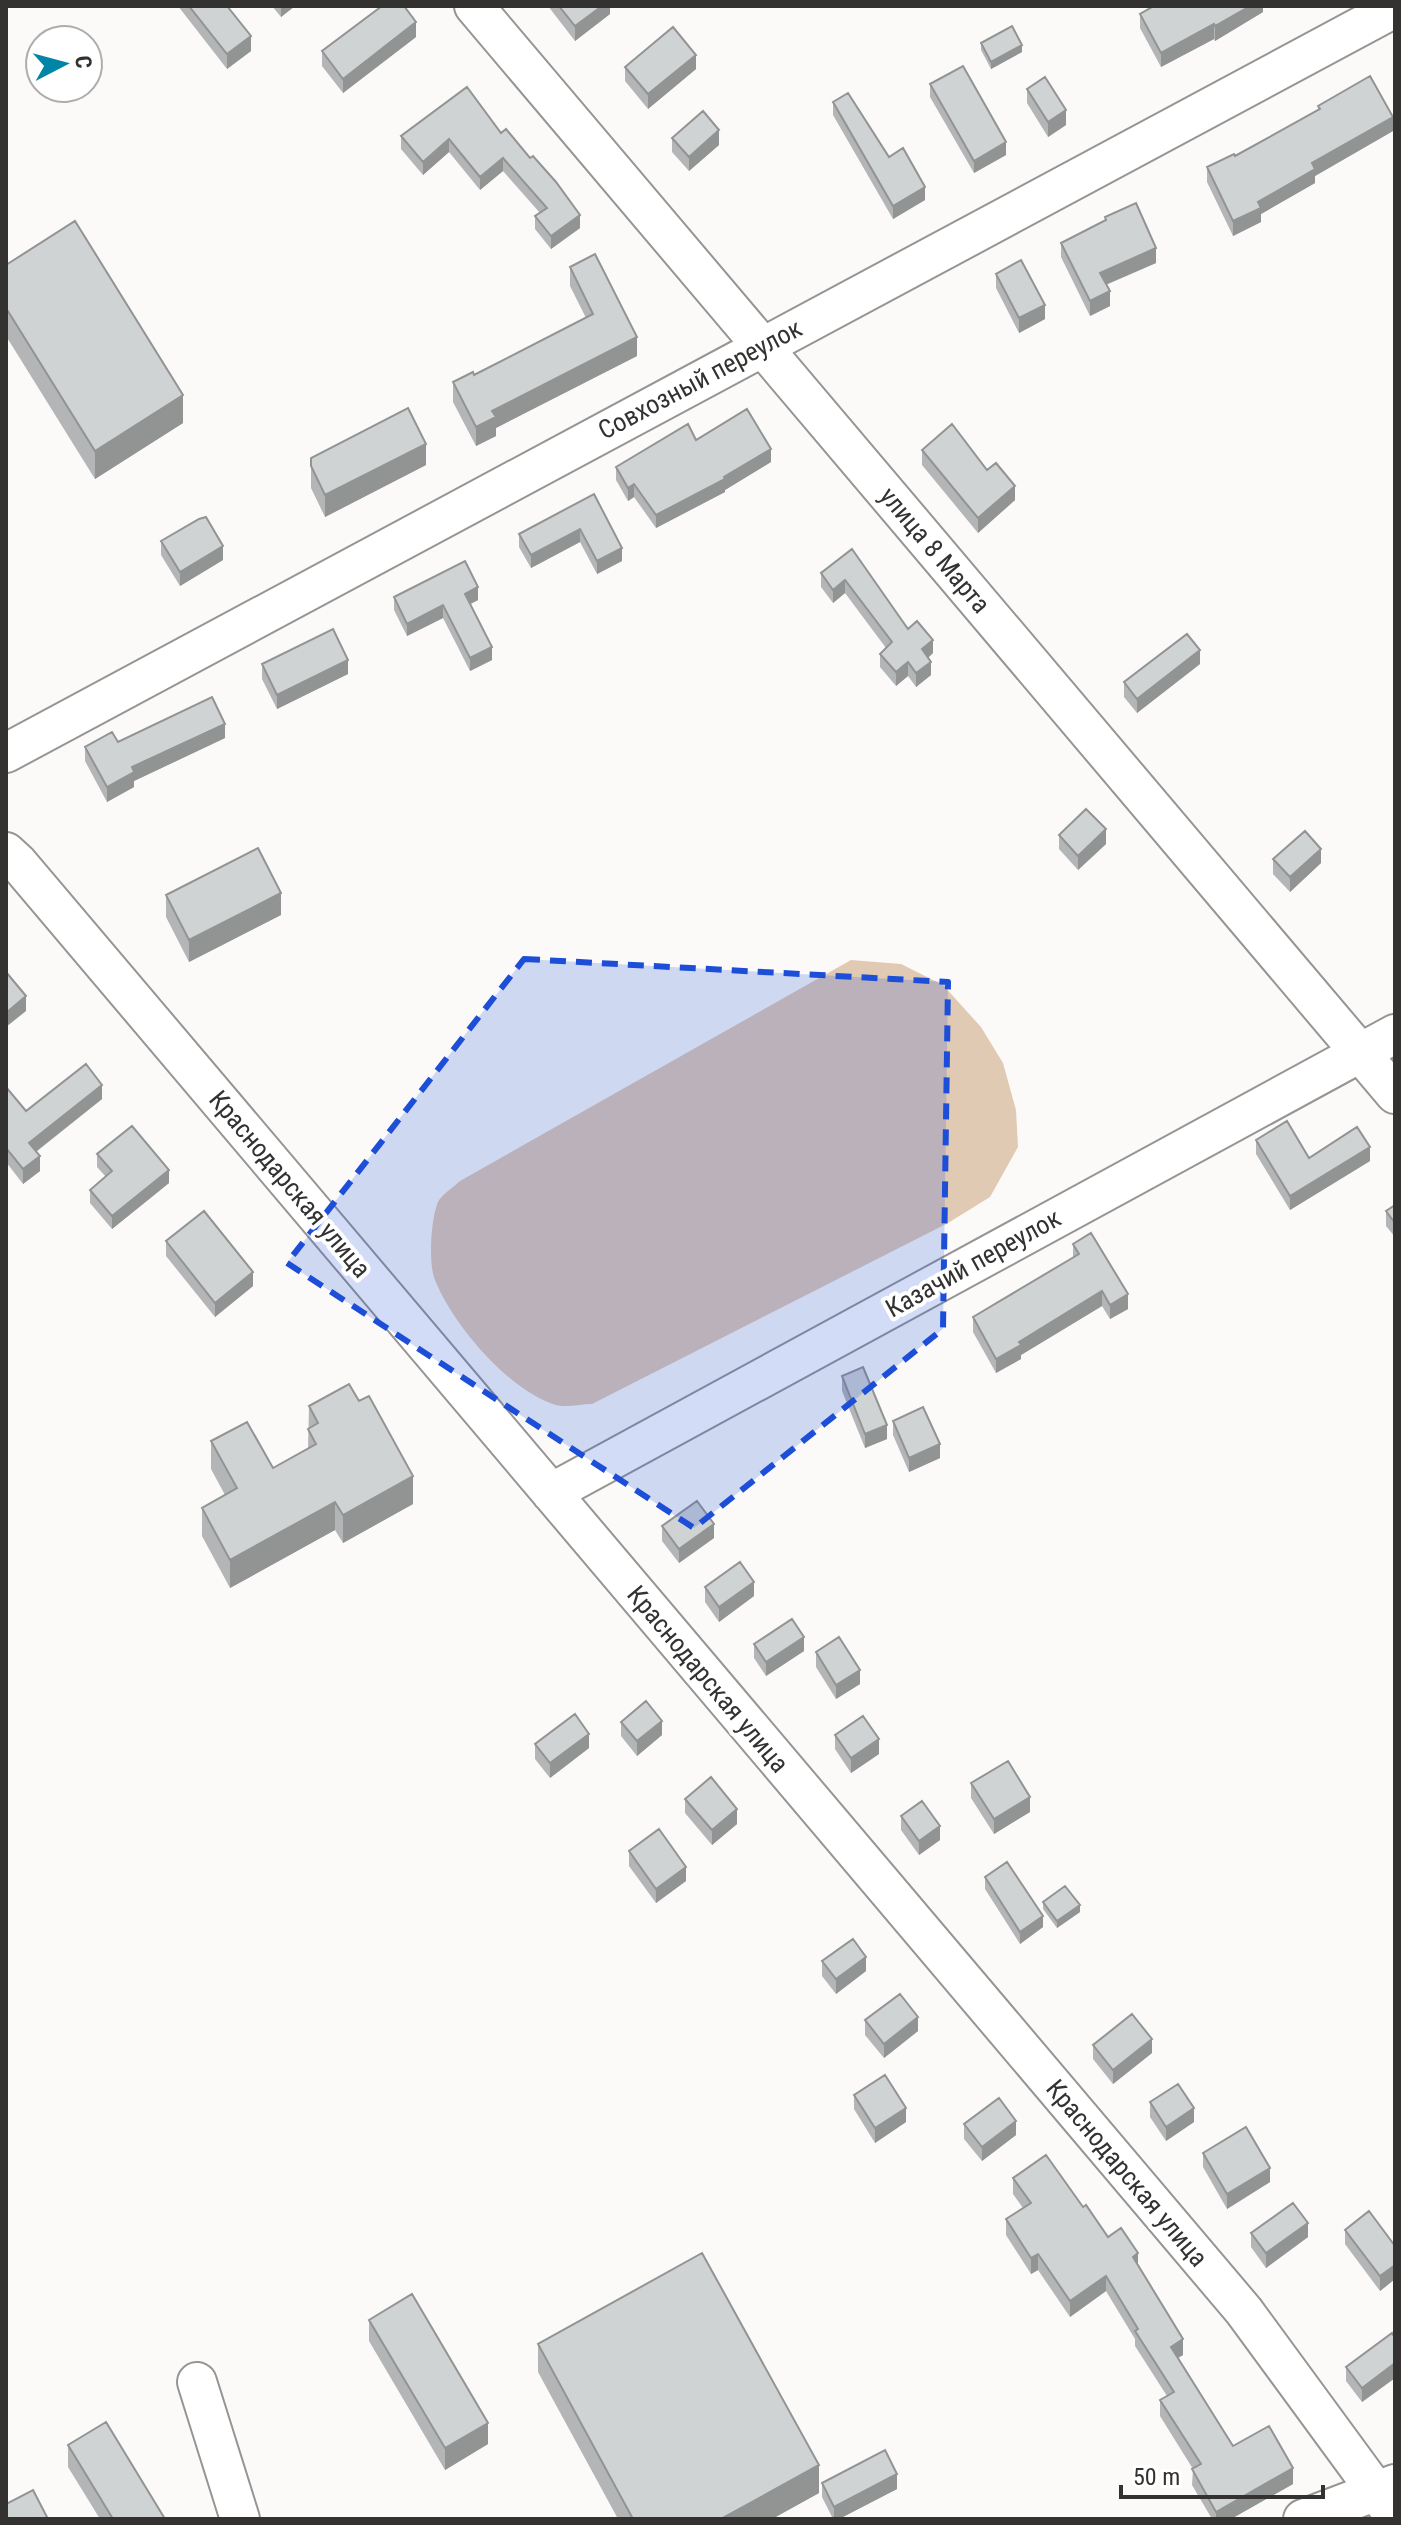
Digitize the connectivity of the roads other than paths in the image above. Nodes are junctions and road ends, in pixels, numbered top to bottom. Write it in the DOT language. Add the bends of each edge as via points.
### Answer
graph roads {
  1 [pos="474,6"];
  2 [pos="1395,8"];
  3 [pos="762,346"];
  4 [pos="6,753"];
  5 [pos="6,852"];
  6 [pos="1395,1034"];
  7 [pos="1360,1053"];
  8 [pos="1395,1094"];
  9 [pos="551,1493"];
  10 [pos="197,2382"];
  11 [pos="1389,2497"];
  12 [pos="240,2519"];
  13 [pos="1303,2519"];
  1 -- 3 [label="street, улица 8 Марта"];
  2 -- 3 [label="street, Совхозный переулок"];
  3 -- 4 [label="street, Совхозный переулок"];
  3 -- 7 [label="street, улица 8 Марта"];
  5 -- 9 [label="street, Краснодарская улица"];
  6 -- 7 [label="street, Казачий переулок"];
  7 -- 8 [label="street, улица 8 Марта"];
  7 -- 9 [label="street, Казачий переулок"];
  9 -- 11 [label="street, Краснодарская улица" via="1244,2311"];
  10 -- 12 [label="street"];
  11 -- 13 [label="street"];
}
